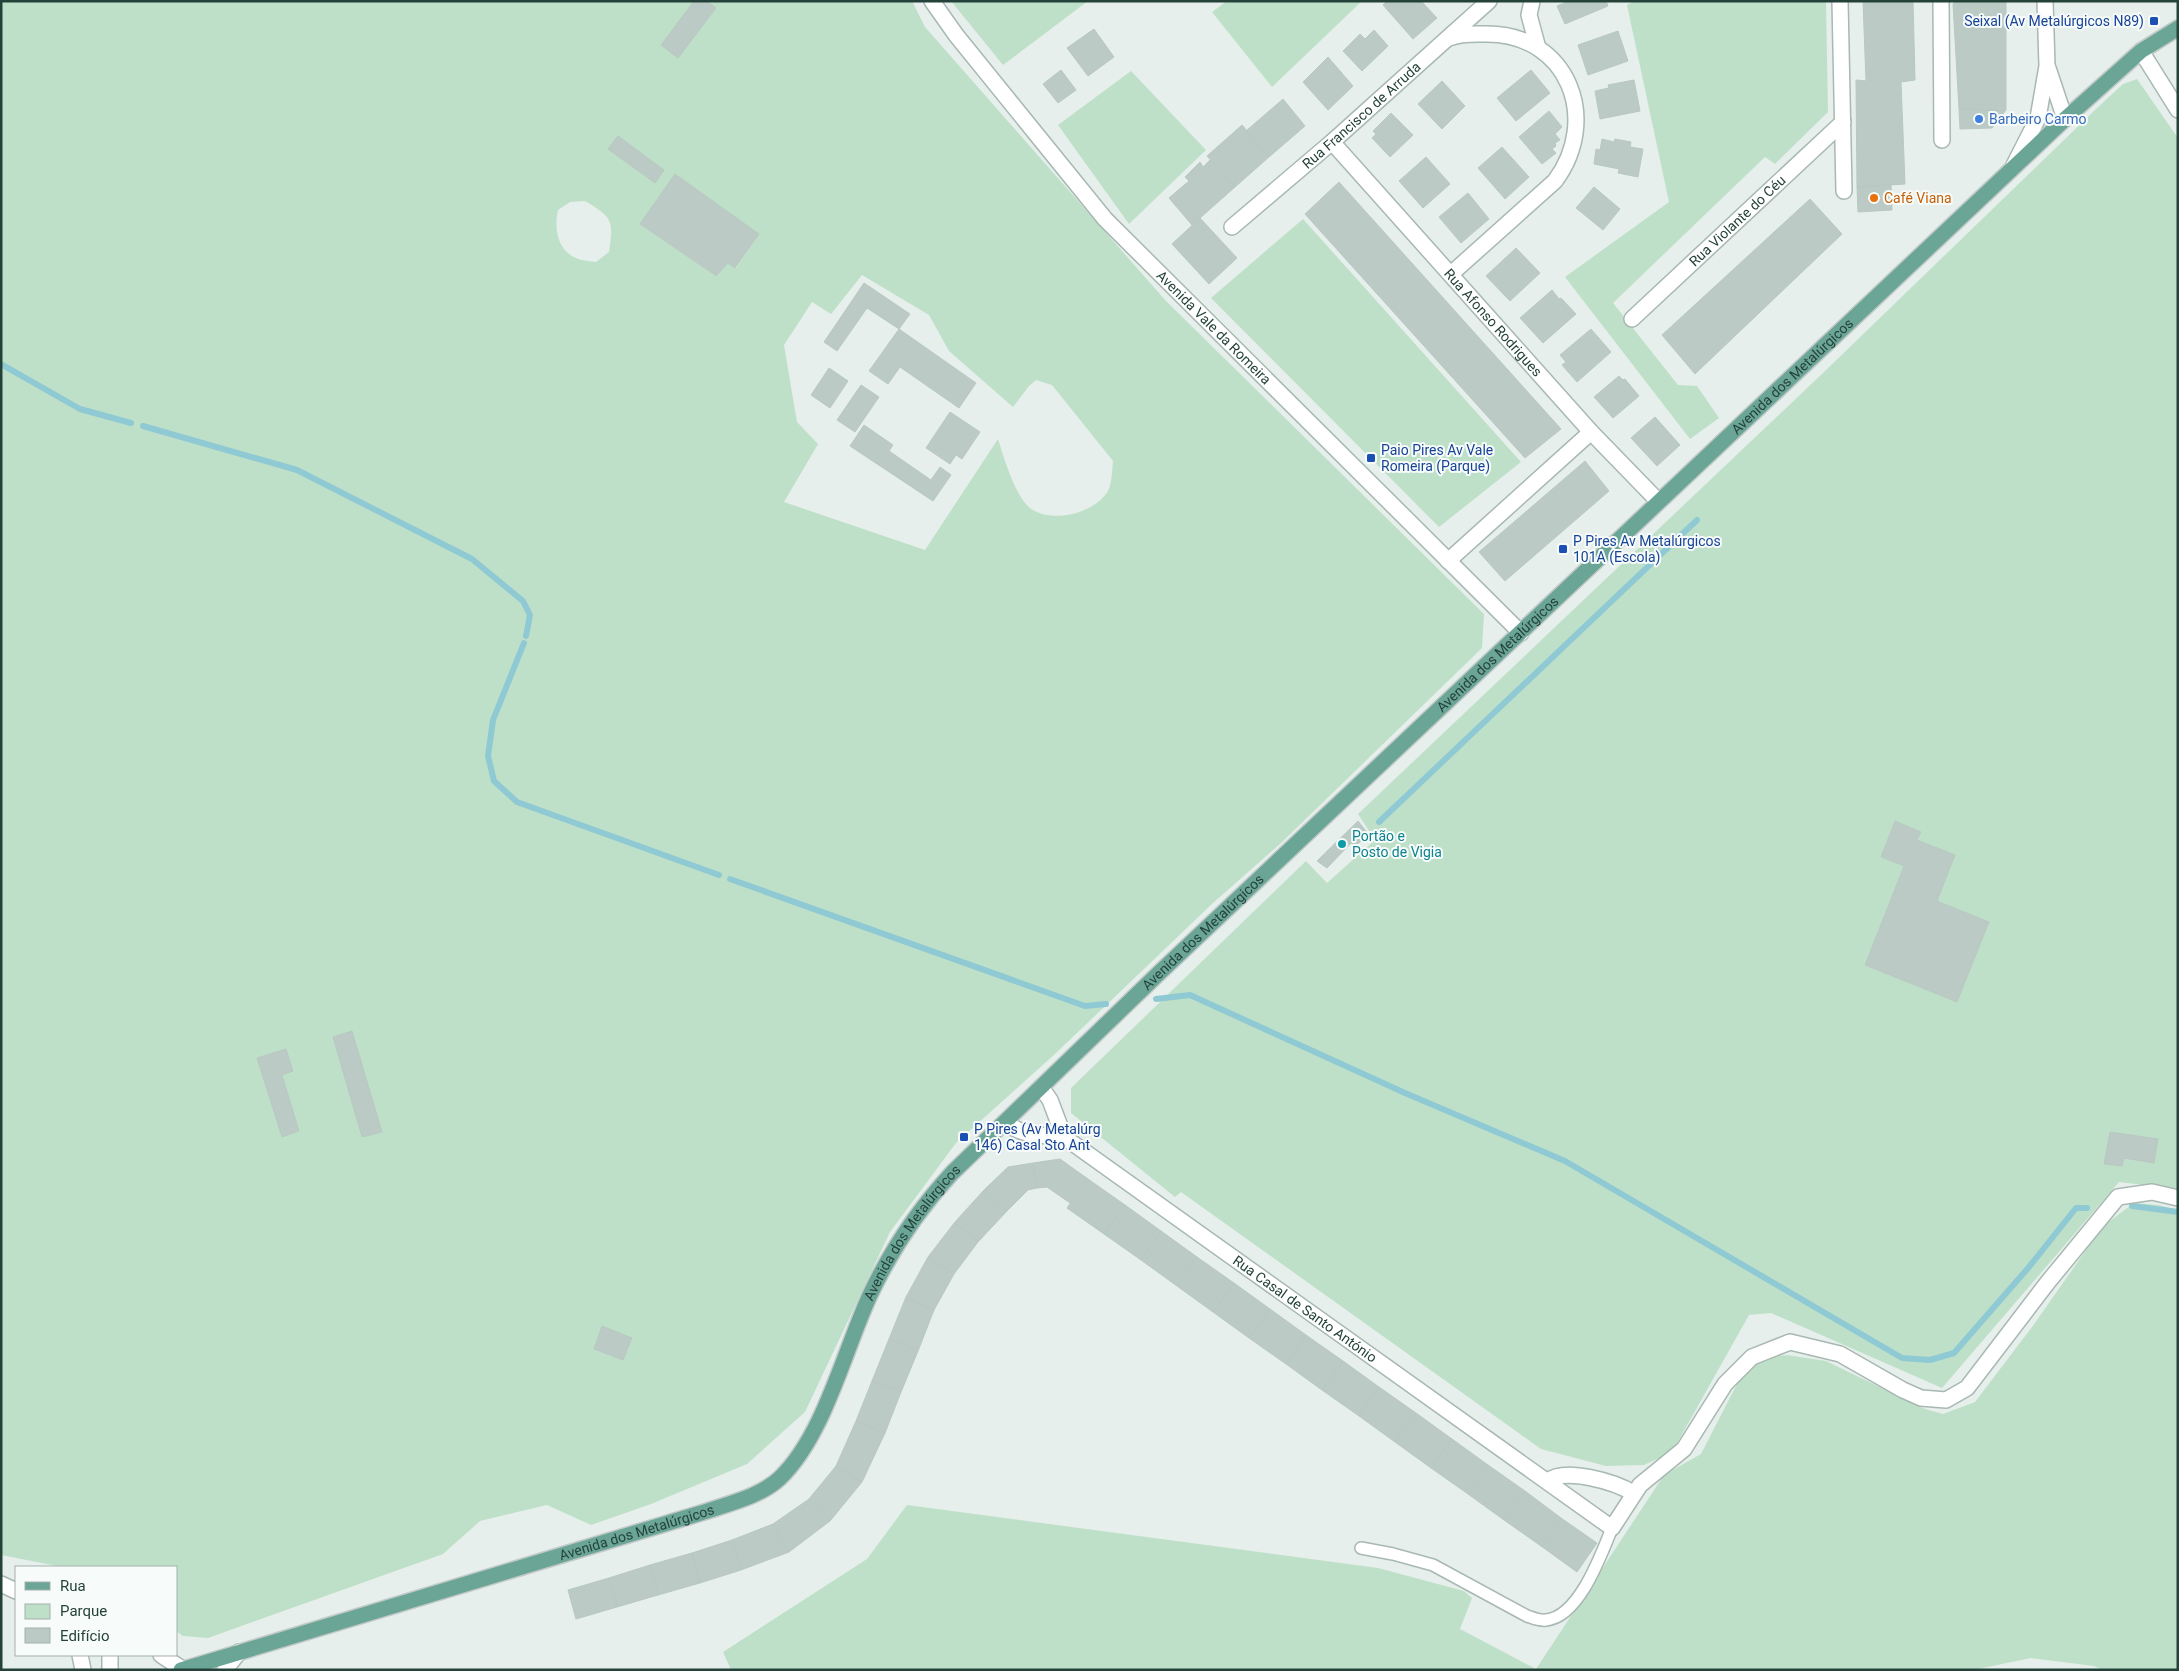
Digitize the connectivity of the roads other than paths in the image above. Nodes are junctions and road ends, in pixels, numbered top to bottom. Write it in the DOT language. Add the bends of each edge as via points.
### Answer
graph roads {
  1 [pos="932,1"];
  2 [pos="1488,1"];
  3 [pos="1532,1"];
  4 [pos="1840,1"];
  5 [pos="1941,1"];
  6 [pos="2045,1"];
  7 [pos="2178,28"];
  8 [pos="1449,38"];
  9 [pos="1538,48"];
  10 [pos="2141,51"];
  11 [pos="2047,66"];
  12 [pos="2178,110"];
  13 [pos="2065,119"];
  14 [pos="1843,122"];
  15 [pos="1942,140"];
  16 [pos="1332,142"];
  17 [pos="2014,166"];
  18 [pos="1844,191"];
  19 [pos="1232,227"];
  20 [pos="1451,274"];
  21 [pos="1632,320"];
  22 [pos="1591,432"];
  23 [pos="1658,501"];
  24 [pos="1448,561"];
  25 [pos="1521,633"];
  26 [pos="1041,1087"];
  27 [pos="1005,1122"];
  28 [pos="1064,1137"];
  29 [pos="2178,1198"];
  30 [pos="1548,1481"];
  31 [pos="1633,1493"];
  32 [pos="1612,1528"];
  33 [pos="1361,1548"];
  34 [pos="1,1584"];
  35 [pos="15,1591"];
  36 [pos="239,1652"];
  37 [pos="80,1656"];
  38 [pos="110,1656"];
  39 [pos="162,1656"];
  40 [pos="83,1670"];
  41 [pos="110,1670"];
  42 [pos="183,1670"];
  43 [pos="225,1670"];
  1 -- 24 [label="street, Avenida Vale da Romeira" via="1105,218"];
  2 -- 8 [label="street, Rua Francisco de Arruda"];
  3 -- 9 [label="street" via="1529,15"];
  4 -- 14 [label="street"];
  5 -- 15 [label="street"];
  6 -- 11 [label="street"];
  7 -- 10 [label="main road, Avenida dos Metalúrgicos"];
  8 -- 9 [label="street" via="1458,34 1500,34"];
  8 -- 16 [label="street, Rua Francisco de Arruda"];
  9 -- 20 [label="street" via="1563,71 1572,89 1577,113 1572,150 1555,181"];
  10 -- 12 [label="street"];
  10 -- 13 [label="main road, Avenida dos Metalúrgicos"];
  11 -- 13 [label="street"];
  11 -- 17 [label="street" via="2038,118"];
  13 -- 17 [label="main road, Avenida dos Metalúrgicos"];
  14 -- 18 [label="street"];
  14 -- 21 [label="street, Rua Violante do Céu"];
  16 -- 19 [label="street, Rua Francisco de Arruda"];
  16 -- 20 [label="street, Rua Afonso Rodrigues"];
  17 -- 23 [label="main road, Avenida dos Metalúrgicos"];
  20 -- 22 [label="street, Rua Afonso Rodrigues"];
  22 -- 23 [label="street, Rua Afonso Rodrigues"];
  22 -- 24 [label="street"];
  23 -- 25 [label="main road, Avenida dos Metalúrgicos"];
  24 -- 25 [label="street, Avenida Vale da Romeira"];
  25 -- 26 [label="main road, Avenida dos Metalúrgicos"];
  26 -- 27 [label="main road, Avenida dos Metalúrgicos"];
  26 -- 28 [label="street" via="1050,1100"];
  27 -- 28 [label="street" via="1025,1134"];
  27 -- 36 [label="main road, Avenida dos Metalúrgicos" via="932,1195 903,1234 885,1264 809,1440 779,1479 749,1496 701,1513"];
  28 -- 30 [label="street, Rua Casal de Santo António"];
  29 -- 31 [label="street" via="2152,1192 2118,1197 1967,1388 1946,1400 1921,1398 1840,1354 1790,1342 1752,1357 1725,1384 1684,1449"];
  30 -- 31 [label="street" via="1560,1474 1575,1476 1611,1482"];
  30 -- 32 [label="street, Rua Casal de Santo António"];
  31 -- 32 [label="street"];
  32 -- 33 [label="lane" via="1597,1566 1575,1602 1562,1614 1547,1620 1527,1616 1433,1565"];
  34 -- 35 [label="street"];
  36 -- 42 [label="main road, Avenida dos Metalúrgicos"];
  36 -- 43 [label="street"];
  37 -- 40 [label="street"];
  38 -- 41 [label="street"];
  39 -- 42 [label="street"];
}
